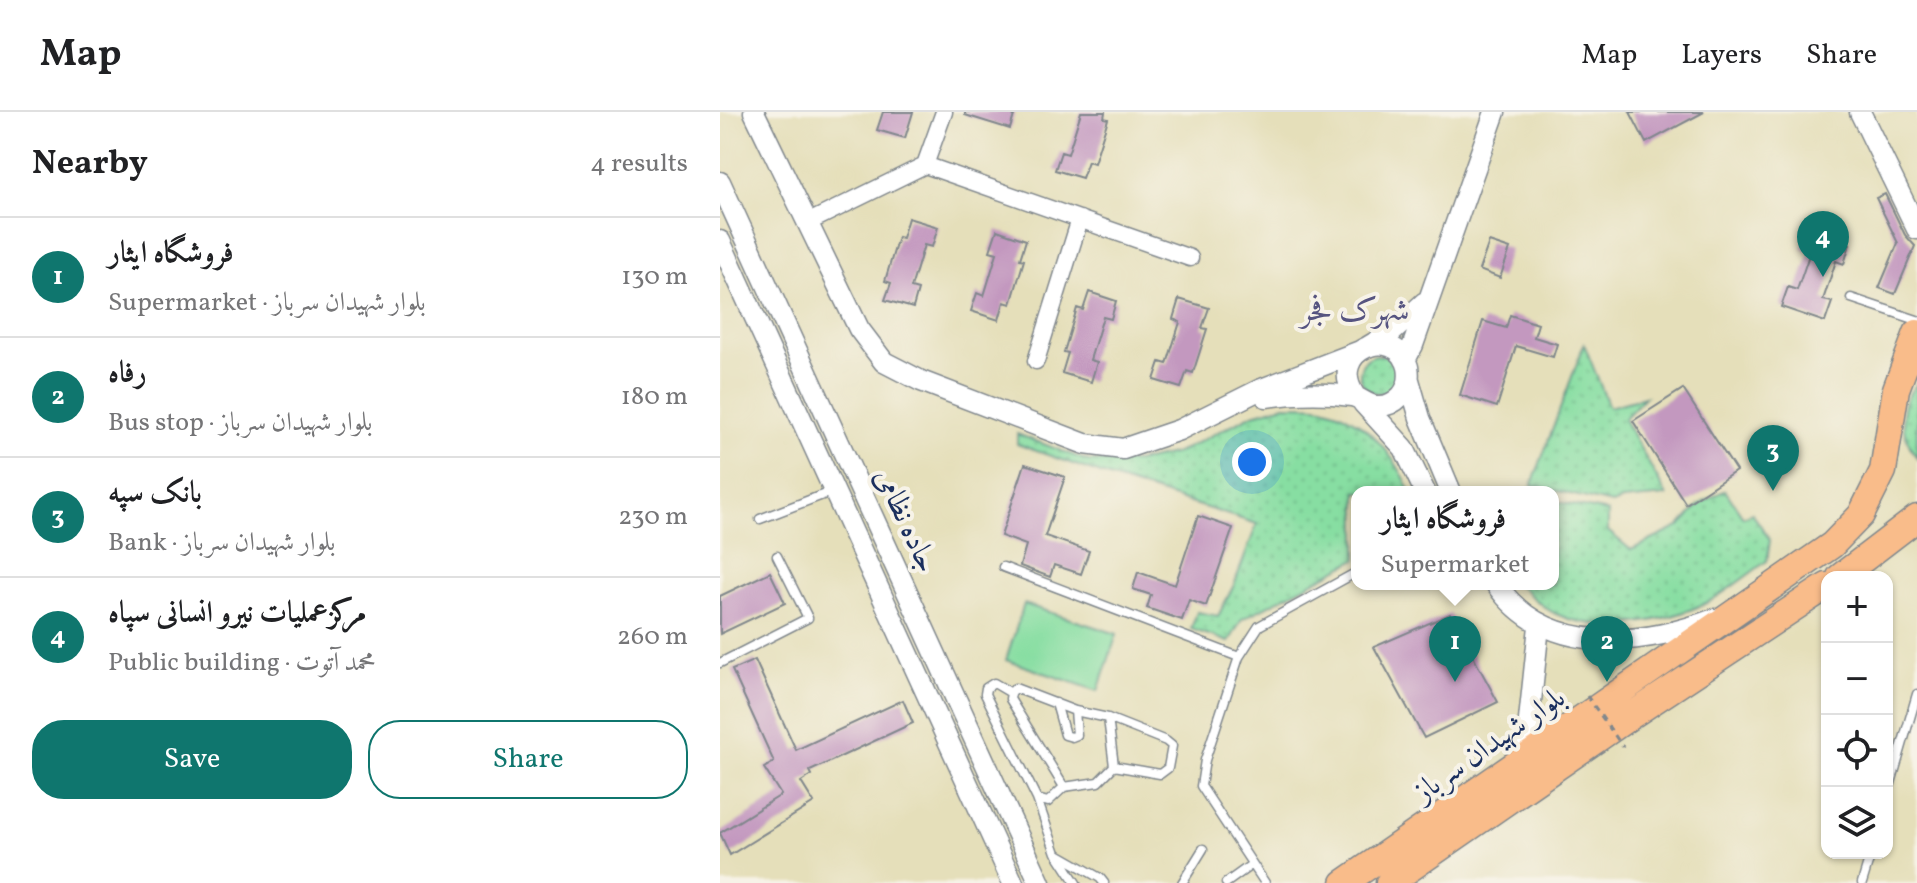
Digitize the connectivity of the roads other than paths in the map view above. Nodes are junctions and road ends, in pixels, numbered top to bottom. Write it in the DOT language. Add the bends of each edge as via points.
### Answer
graph roads {
  1 [pos="754,112"];
  2 [pos="944,112"];
  3 [pos="1495,112"];
  4 [pos="1860,112"];
  5 [pos="925,165"];
  6 [pos="720,182"];
  7 [pos="1080,219"];
  8 [pos="807,223"];
  9 [pos="1917,229"];
  10 [pos="720,241"];
  11 [pos="1190,258"];
  12 [pos="1851,298"];
  13 [pos="1428,299"];
  14 [pos="1917,320"];
  15 [pos="1917,333"];
  16 [pos="1364,348"];
  17 [pos="1036,361"];
  18 [pos="1407,370"];
  19 [pos="1359,400"];
  20 [pos="1237,402"];
  21 [pos="1422,486"];
  22 [pos="1448,486"];
  23 [pos="834,490"];
  24 [pos="760,519"];
  25 [pos="1915,520"];
  26 [pos="777,556"];
  27 [pos="1003,567"];
  28 [pos="1848,571"];
  29 [pos="1351,575"];
  30 [pos="1502,590"];
  31 [pos="1821,590"];
  32 [pos="1737,611"];
  33 [pos="1539,626"];
  34 [pos="1239,657"];
  35 [pos="720,663"];
  36 [pos="1011,693"];
  37 [pos="1917,694"];
  38 [pos="1056,703"];
  39 [pos="1075,711"];
  40 [pos="1108,718"];
  41 [pos="1913,724"];
  42 [pos="1525,758"];
  43 [pos="1114,766"];
  44 [pos="1064,787"];
  45 [pos="1891,787"];
  46 [pos="1037,799"];
  47 [pos="1203,849"];
  48 [pos="1056,853"];
  49 [pos="1869,859"];
  50 [pos="1251,865"];
  51 [pos="1102,880"];
  52 [pos="1013,883"];
  53 [pos="1040,883"];
  54 [pos="1076,883"];
  55 [pos="1111,883"];
  56 [pos="1182,883"];
  57 [pos="1226,883"];
  58 [pos="1265,883"];
  59 [pos="1344,883"];
  60 [pos="1389,883"];
  61 [pos="1862,883"];
  1 -- 8 [label="street"];
  2 -- 5 [label="street"];
  3 -- 13 [label="street"];
  4 -- 9 [label="street"];
  5 -- 7 [label="street"];
  5 -- 8 [label="street"];
  6 -- 53 [label="street, جاده نظامی"];
  7 -- 11 [label="street"];
  7 -- 17 [label="street"];
  8 -- 20 [label="street" via="859,329 884,362 921,381 1085,444 1123,449"];
  10 -- 23 [label="street"];
  12 -- 14 [label="lane"];
  13 -- 16 [label="street" via="1391,333"];
  13 -- 18 [label="street"];
  15 -- 32 [label="main road, بلوار شهیدان سرباز" via="1896,389 1883,471 1861,515 1832,545"];
  16 -- 18 [label="street" via="1389,347"];
  16 -- 19 [label="street" via="1353,358 1347,378"];
  16 -- 20 [label="street"];
  18 -- 19 [label="street" via="1406,390 1392,404 1372,406"];
  18 -- 22 [label="street"];
  19 -- 20 [label="street" via="1291,394"];
  19 -- 21 [label="street" via="1404,448"];
  23 -- 24 [label="lane"];
  23 -- 52 [label="street"];
  25 -- 28 [label="main road"];
  26 -- 35 [label="lane" via="808,618"];
  27 -- 34 [label="lane"];
  29 -- 34 [label="lane" via="1259,626"];
  30 -- 33 [label="street"];
  31 -- 60 [label="main road, بلوار شهیدان سرباز"];
  32 -- 33 [label="street" via="1648,638 1611,640"];
  32 -- 42 [label="main road, بلوار شهیدان سرباز"];
  33 -- 42 [label="street"];
  34 -- 50 [label="lane" via="1201,786"];
  36 -- 38 [label="lane" via="1015,688"];
  36 -- 44 [label="lane"];
  36 -- 46 [label="lane" via="994,683 985,694"];
  37 -- 41 [label="lane"];
  38 -- 39 [label="lane"];
  38 -- 39 [label="lane" via="1065,735 1072,737 1077,735"];
  39 -- 40 [label="lane"];
  40 -- 43 [label="lane"];
  40 -- 43 [label="lane" via="1172,746 1168,768 1160,774"];
  41 -- 45 [label="lane"];
  42 -- 59 [label="main road, بلوار شهیدان سرباز"];
  43 -- 44 [label="lane" via="1098,782"];
  44 -- 46 [label="lane" via="1048,802"];
  46 -- 48 [label="lane"];
  47 -- 56 [label="lane"];
  48 -- 51 [label="lane"];
  48 -- 54 [label="lane"];
  49 -- 61 [label="lane"];
  50 -- 57 [label="lane"];
  50 -- 58 [label="lane"];
  51 -- 55 [label="lane"];
}
